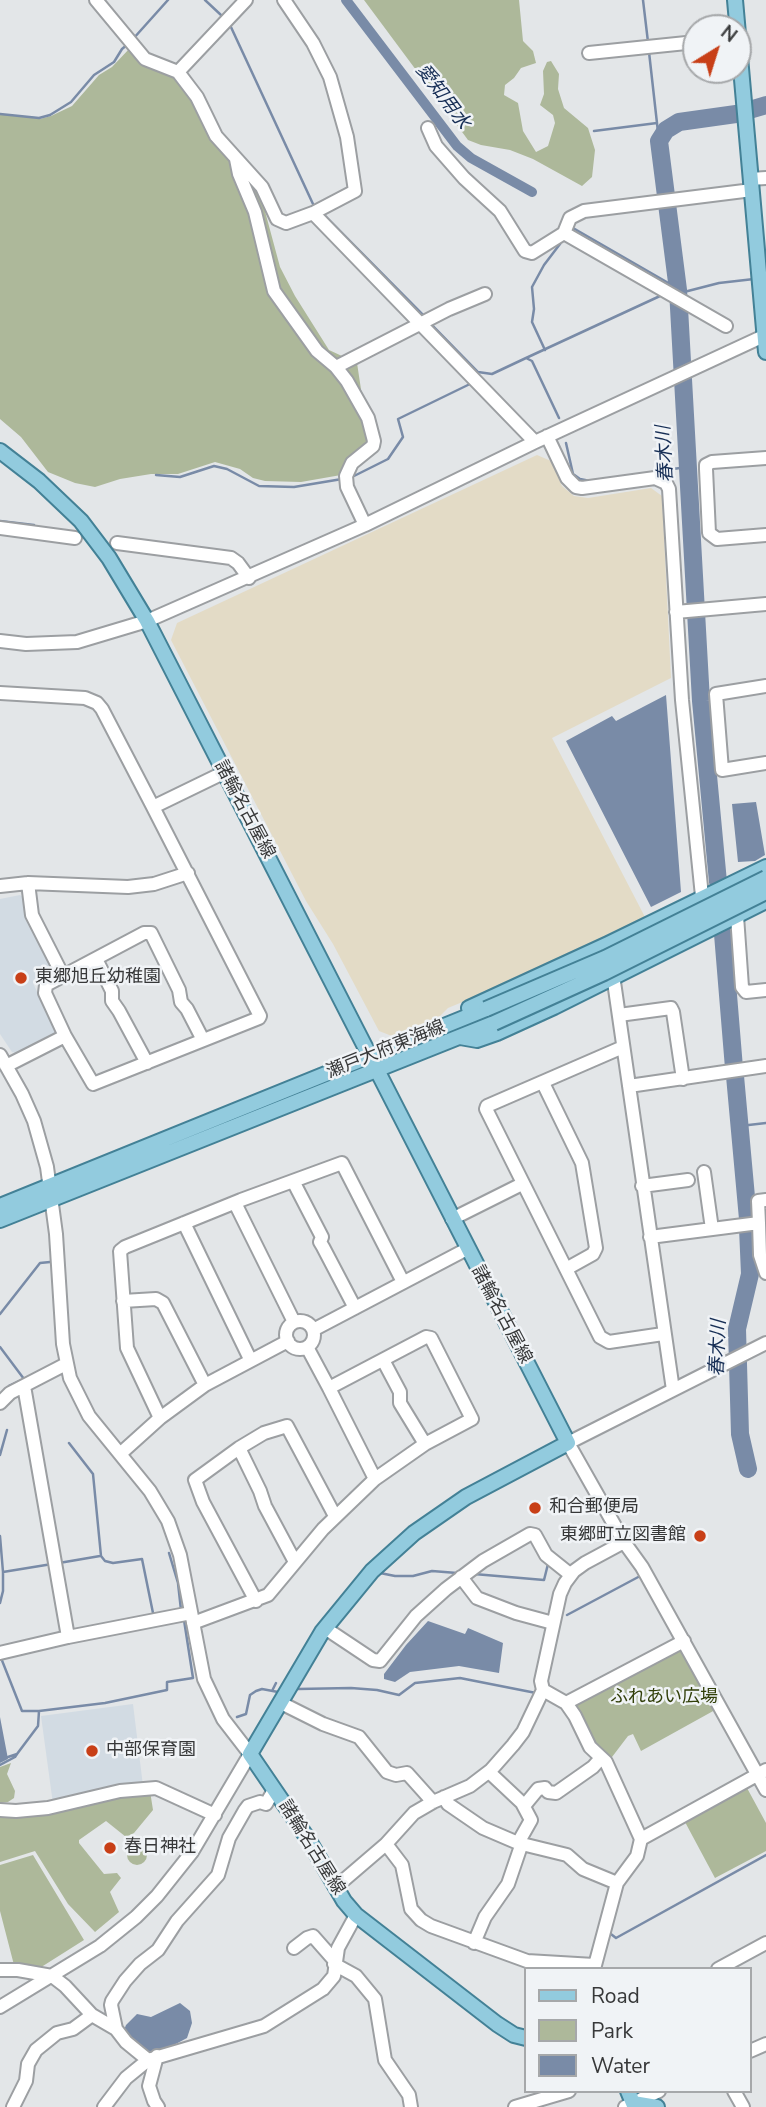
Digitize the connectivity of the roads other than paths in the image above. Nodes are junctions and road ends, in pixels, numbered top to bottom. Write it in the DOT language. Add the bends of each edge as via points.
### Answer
graph roads {
  1 [pos="96,0"];
  2 [pos="246,0"];
  3 [pos="284,0"];
  4 [pos="682,44"];
  5 [pos="589,53"];
  6 [pos="178,72"];
  7 [pos="743,84"];
  8 [pos="428,128"];
  9 [pos="236,159"];
  10 [pos="766,178"];
  11 [pos="751,185"];
  12 [pos="313,213"];
  13 [pos="564,233"];
  14 [pos="485,294"];
  15 [pos="422,323"];
  16 [pos="726,326"];
  17 [pos="765,335"];
  18 [pos="766,352"];
  19 [pos="336,367"];
  20 [pos="547,436"];
  21 [pos="535,442"];
  22 [pos="0,451"];
  23 [pos="766,458"];
  24 [pos="365,525"];
  25 [pos="0,528"];
  26 [pos="766,535"];
  27 [pos="75,538"];
  28 [pos="117,543"];
  29 [pos="248,578"];
  30 [pos="766,604"];
  31 [pos="680,612"];
  32 [pos="147,621"];
  33 [pos="0,641"];
  34 [pos="766,686"];
  35 [pos="0,693"];
  36 [pos="766,763"];
  37 [pos="223,773"];
  38 [pos="153,807"];
  39 [pos="766,867"];
  40 [pos="188,873"];
  41 [pos="766,878"];
  42 [pos="28,883"];
  43 [pos="0,886"];
  44 [pos="766,892"];
  45 [pos="702,899"];
  46 [pos="766,901"];
  47 [pos="737,916"];
  48 [pos="705,932"];
  49 [pos="608,944"];
  50 [pos="96,959"];
  51 [pos="63,976"];
  52 [pos="613,978"];
  53 [pos="766,990"];
  54 [pos="619,1015"];
  55 [pos="449,1024"];
  56 [pos="65,1036"];
  57 [pos="458,1037"];
  58 [pos="203,1040"];
  59 [pos="623,1047"];
  60 [pos="3,1060"];
  61 [pos="147,1063"];
  62 [pos="372,1063"];
  63 [pos="766,1066"];
  64 [pos="683,1079"];
  65 [pos="543,1083"];
  66 [pos="629,1086"];
  67 [pos="704,1172"];
  68 [pos="688,1180"];
  69 [pos="293,1181"];
  70 [pos="522,1184"];
  71 [pos="642,1186"];
  72 [pos="51,1191"];
  73 [pos="766,1200"];
  74 [pos="235,1203"];
  75 [pos="0,1206"];
  76 [pos="452,1219"];
  77 [pos="0,1220"];
  78 [pos="184,1223"];
  79 [pos="759,1223"];
  80 [pos="712,1229"];
  81 [pos="650,1237"];
  82 [pos="467,1250"];
  83 [pos="566,1269"];
  84 [pos="766,1273"];
  85 [pos="403,1282"];
  86 [pos="123,1301"];
  87 [pos="355,1308"];
  88 [pos="294,1322"];
  89 [pos="313,1330"];
  90 [pos="663,1334"];
  91 [pos="288,1341"];
  92 [pos="766,1343"];
  93 [pos="307,1347"];
  94 [pos="250,1359"];
  95 [pos="383,1360"];
  96 [pos="66,1364"];
  97 [pos="205,1385"];
  98 [pos="24,1386"];
  99 [pos="329,1388"];
  100 [pos="673,1390"];
  101 [pos="0,1403"];
  102 [pos="160,1418"];
  103 [pos="568,1443"];
  104 [pos="425,1444"];
  105 [pos="239,1448"];
  106 [pos="120,1454"];
  107 [pos="375,1479"];
  108 [pos="335,1516"];
  109 [pos="624,1542"];
  110 [pos="295,1562"];
  111 [pos="570,1575"];
  112 [pos="461,1577"];
  113 [pos="256,1601"];
  114 [pos="192,1618"];
  115 [pos="553,1623"];
  116 [pos="325,1628"];
  117 [pos="68,1637"];
  118 [pos="684,1641"];
  119 [pos="0,1653"];
  120 [pos="543,1690"];
  121 [pos="281,1703"];
  122 [pos="566,1703"];
  123 [pos="250,1754"];
  124 [pos="601,1758"];
  125 [pos="489,1772"];
  126 [pos="762,1772"];
  127 [pos="274,1790"];
  128 [pos="766,1790"];
  129 [pos="439,1799"];
  130 [pos="524,1806"];
  131 [pos="0,1810"];
  132 [pos="245,1810"];
  133 [pos="216,1812"];
  134 [pos="641,1839"];
  135 [pos="520,1843"];
  136 [pos="386,1844"];
  137 [pos="617,1883"];
  138 [pos="337,1886"];
  139 [pos="356,1915"];
  140 [pos="766,1942"];
  141 [pos="474,1943"];
  142 [pos="294,1948"];
  143 [pos="334,1962"];
  144 [pos="594,1967"];
  145 [pos="722,1967"];
  146 [pos="0,1970"];
  147 [pos="52,1976"];
  148 [pos="0,2007"];
  149 [pos="92,2015"];
  150 [pos="116,2029"];
  151 [pos="524,2038"];
  152 [pos="152,2058"];
  153 [pos="562,2093"];
  154 [pos="652,2093"];
  155 [pos="628,2100"];
  156 [pos="13,2107"];
  157 [pos="104,2107"];
  158 [pos="158,2107"];
  159 [pos="411,2107"];
  160 [pos="515,2107"];
  161 [pos="657,2107"];
  1 -- 6 [label="street" via="145,59"];
  2 -- 6 [label="street"];
  3 -- 12 [label="street" via="330,77 352,166 355,191"];
  4 -- 5 [label="street"];
  6 -- 9 [label="street" via="197,97 216,136"];
  7 -- 11 [label="main road"];
  8 -- 13 [label="street" via="436,146 500,211 525,251 532,253"];
  9 -- 12 [label="street" via="262,187 277,219 286,223"];
  9 -- 19 [label="street" via="274,290 317,351"];
  10 -- 11 [label="street"];
  11 -- 13 [label="street" via="584,211 570,218"];
  11 -- 17 [label="main road"];
  12 -- 15 [label="street"];
  13 -- 16 [label="street"];
  14 -- 15 [label="street"];
  15 -- 19 [label="street"];
  15 -- 21 [label="street"];
  17 -- 18 [label="main road"];
  17 -- 20 [label="street"];
  19 -- 24 [label="street" via="368,418 374,441 346,476"];
  20 -- 21 [label="street"];
  20 -- 31 [label="street" via="576,487 655,478 666,483"];
  21 -- 24 [label="street"];
  22 -- 32 [label="main road, 諸輪名古屋線" via="81,522"];
  23 -- 26 [label="street" via="712,462 706,468 709,533 718,539"];
  24 -- 29 [label="street"];
  25 -- 27 [label="street"];
  28 -- 29 [label="street" via="231,558"];
  29 -- 32 [label="street"];
  30 -- 31 [label="street"];
  31 -- 45 [label="street" via="685,727"];
  32 -- 33 [label="street" via="77,642"];
  32 -- 37 [label="main road, 諸輪名古屋線"];
  34 -- 36 [label="street" via="716,694 722,770"];
  35 -- 38 [label="street" via="85,698 97,703"];
  37 -- 38 [label="street"];
  37 -- 62 [label="main road, 諸輪名古屋線"];
  38 -- 40 [label="street"];
  39 -- 45 [label="main road"];
  40 -- 42 [label="street" via="128,887"];
  40 -- 58 [label="street" via="260,1014"];
  41 -- 55 [label="main road, 瀬戸大府東海線, bridge" via="605,958"];
  42 -- 43 [label="street"];
  42 -- 51 [label="street" via="32,915"];
  44 -- 57 [label="main road, 瀬戸大府東海線, bridge" via="604,973"];
  45 -- 48 [label="street"];
  45 -- 49 [label="main road"];
  46 -- 47 [label="main road"];
  47 -- 48 [label="main road"];
  47 -- 53 [label="street" via="742,987 746,992"];
  48 -- 52 [label="main road"];
  49 -- 52 [label="street"];
  49 -- 55 [label="main road" via="462,1011"];
  50 -- 51 [label="street"];
  50 -- 58 [label="street" via="151,933"];
  50 -- 61 [label="street" via="112,991 112,1001"];
  51 -- 56 [label="street" via="44,989"];
  52 -- 54 [label="street"];
  52 -- 57 [label="main road" via="497,1033 477,1040"];
  54 -- 59 [label="street"];
  54 -- 64 [label="street" via="671,1008"];
  55 -- 62 [label="main road, 瀬戸大府東海線"];
  56 -- 60 [label="street"];
  56 -- 61 [label="street" via="93,1084"];
  57 -- 62 [label="main road, 瀬戸大府東海線"];
  58 -- 61 [label="street"];
  59 -- 65 [label="street"];
  59 -- 66 [label="street"];
  60 -- 72 [label="street" via="34,1121"];
  62 -- 72 [label="main road, 瀬戸大府東海線"];
  62 -- 76 [label="main road, 諸輪名古屋線"];
  63 -- 64 [label="street"];
  64 -- 66 [label="street"];
  65 -- 70 [label="street" via="486,1109"];
  65 -- 83 [label="street" via="582,1163 596,1248"];
  66 -- 71 [label="street"];
  67 -- 80 [label="street"];
  68 -- 71 [label="street"];
  69 -- 74 [label="street"];
  69 -- 85 [label="street" via="339,1163 345,1166"];
  69 -- 87 [label="street"];
  70 -- 76 [label="street"];
  70 -- 83 [label="street"];
  71 -- 81 [label="street"];
  72 -- 75 [label="main road, 瀬戸大府東海線"];
  72 -- 77 [label="main road, 瀬戸大府東海線"];
  72 -- 96 [label="street"];
  73 -- 79 [label="street" via="758,1201"];
  74 -- 78 [label="street"];
  74 -- 88 [label="street"];
  76 -- 82 [label="main road, 諸輪名古屋線"];
  78 -- 86 [label="street" via="120,1251"];
  78 -- 94 [label="street"];
  79 -- 80 [label="street"];
  79 -- 84 [label="street"];
  80 -- 81 [label="street"];
  81 -- 90 [label="street"];
  82 -- 85 [label="street"];
  82 -- 103 [label="main road, 諸輪名古屋線"];
  83 -- 90 [label="street" via="604,1341"];
  85 -- 87 [label="street"];
  86 -- 97 [label="street" via="156,1299 163,1303"];
  86 -- 102 [label="street" via="127,1348"];
  87 -- 89 [label="street"];
  88 -- 89 [label="street" via="303,1321"];
  88 -- 91 [label="street" via="287,1328"];
  89 -- 93 [label="street"];
  90 -- 100 [label="street"];
  91 -- 93 [label="street" via="294,1347"];
  91 -- 94 [label="street"];
  92 -- 100 [label="street"];
  93 -- 99 [label="street"];
  94 -- 97 [label="street"];
  95 -- 99 [label="street"];
  95 -- 104 [label="street" via="400,1392 400,1403"];
  95 -- 104 [label="street" via="431,1338 472,1415 469,1422"];
  96 -- 98 [label="street"];
  96 -- 106 [label="street" via="85,1409"];
  97 -- 102 [label="street"];
  98 -- 101 [label="street"];
  98 -- 117 [label="street"];
  99 -- 107 [label="street"];
  100 -- 103 [label="street"];
  102 -- 106 [label="street"];
  103 -- 109 [label="street"];
  103 -- 116 [label="main road" via="483,1487 414,1533 364,1579"];
  104 -- 107 [label="street"];
  105 -- 108 [label="street" via="287,1426"];
  105 -- 110 [label="street"];
  105 -- 113 [label="street" via="195,1484"];
  106 -- 114 [label="street" via="168,1521"];
  107 -- 108 [label="street"];
  108 -- 110 [label="street"];
  109 -- 111 [label="street"];
  109 -- 118 [label="street"];
  110 -- 113 [label="street" via="268,1595"];
  111 -- 112 [label="street" via="530,1534"];
  111 -- 115 [label="street"];
  112 -- 115 [label="street" via="477,1598"];
  112 -- 116 [label="street" via="416,1616 380,1661"];
  113 -- 114 [label="street"];
  114 -- 117 [label="street"];
  114 -- 123 [label="street" via="211,1697"];
  115 -- 120 [label="street"];
  116 -- 121 [label="main road"];
  117 -- 119 [label="street"];
  118 -- 122 [label="street"];
  118 -- 126 [label="street"];
  120 -- 122 [label="street"];
  120 -- 125 [label="street" via="523,1732"];
  121 -- 123 [label="main road"];
  121 -- 129 [label="street" via="359,1737 387,1772 407,1773"];
  122 -- 124 [label="street"];
  123 -- 127 [label="main road, 諸輪名古屋線"];
  123 -- 133 [label="street"];
  124 -- 130 [label="street" via="556,1793 538,1789"];
  124 -- 134 [label="street" via="620,1788"];
  125 -- 129 [label="street"];
  125 -- 130 [label="street"];
  126 -- 128 [label="street"];
  126 -- 134 [label="street"];
  127 -- 132 [label="street" via="267,1804 260,1802"];
  127 -- 138 [label="main road, 諸輪名古屋線"];
  129 -- 135 [label="street" via="482,1828"];
  129 -- 136 [label="street" via="414,1813"];
  130 -- 135 [label="street" via="531,1820"];
  131 -- 133 [label="street" via="48,1808 120,1791 156,1788"];
  132 -- 133 [label="street"];
  132 -- 150 [label="street" via="229,1838 218,1875 112,2001"];
  133 -- 147 [label="street" via="192,1853 158,1896 100,1946"];
  134 -- 137 [label="street" via="637,1856"];
  135 -- 137 [label="street" via="567,1855 583,1869"];
  135 -- 141 [label="street" via="508,1884"];
  136 -- 138 [label="street"];
  136 -- 141 [label="street" via="402,1865 414,1914"];
  137 -- 144 [label="street"];
  138 -- 139 [label="main road, 諸輪名古屋線"];
  139 -- 143 [label="street"];
  139 -- 151 [label="main road, 諸輪名古屋線" via="497,2024"];
  140 -- 145 [label="street"];
  141 -- 144 [label="street" via="527,1961"];
  142 -- 143 [label="street" via="313,1936"];
  143 -- 152 [label="street" via="334,1976 323,1989 264,2026"];
  143 -- 159 [label="street" via="356,1976 375,1999 385,2060 409,2095"];
  146 -- 147 [label="street"];
  147 -- 148 [label="street"];
  147 -- 149 [label="street"];
  149 -- 150 [label="street"];
  149 -- 156 [label="street" via="36,2049"];
  150 -- 152 [label="street" via="126,2042"];
  152 -- 157 [label="street" via="126,2078"];
  152 -- 158 [label="street" via="149,2086"];
  153 -- 160 [label="street"];
  154 -- 155 [label="street"];
  155 -- 161 [label="main road"];
}
